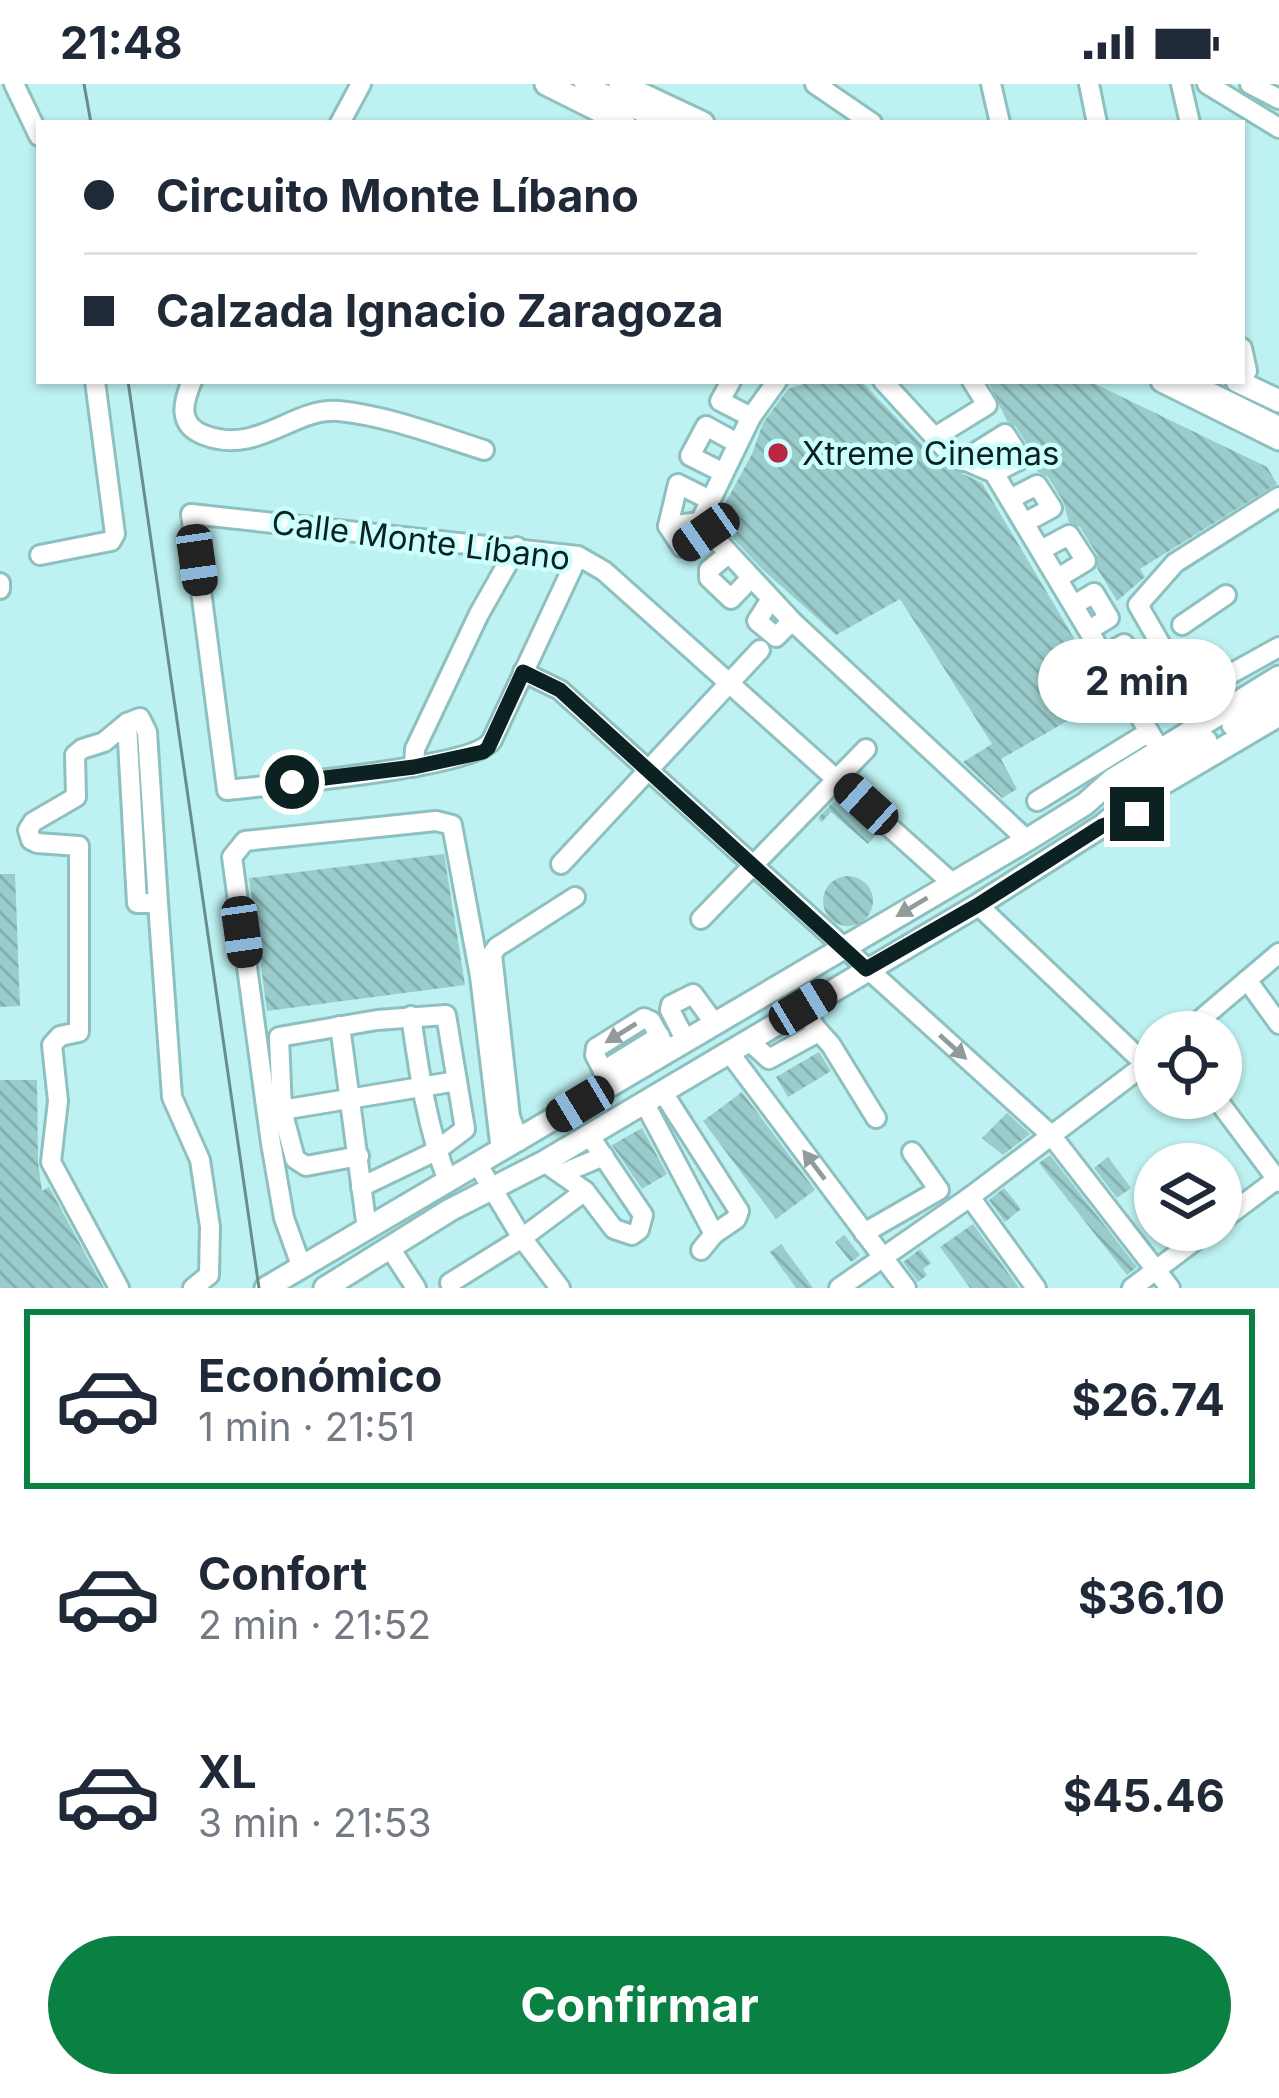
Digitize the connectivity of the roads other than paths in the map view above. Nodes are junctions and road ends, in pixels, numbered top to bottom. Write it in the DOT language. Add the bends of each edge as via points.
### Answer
graph roads {
  1 [pos="14,84"];
  2 [pos="361,84"];
  3 [pos="546,84"];
  4 [pos="584,84"];
  5 [pos="815,84"];
  6 [pos="991,84"];
  7 [pos="1089,84"];
  8 [pos="1181,84"];
  9 [pos="1207,84"];
  10 [pos="1250,84"];
  11 [pos="619,85"];
  12 [pos="1274,93"];
  13 [pos="591,116"];
  14 [pos="342,120"];
  15 [pos="658,120"];
  16 [pos="681,120"];
  17 [pos="696,120"];
  18 [pos="868,120"];
  19 [pos="999,120"];
  20 [pos="1096,120"];
  21 [pos="1189,120"];
  22 [pos="1279,128"];
  23 [pos="36,130"];
  24 [pos="1245,378"];
  25 [pos="95,384"];
  26 [pos="191,384"];
  27 [pos="729,384"];
  28 [pos="775,384"];
  29 [pos="886,384"];
  30 [pos="974,384"];
  31 [pos="1168,384"];
  32 [pos="1194,384"];
  33 [pos="1217,384"];
  34 [pos="1279,401"];
  35 [pos="1279,415"];
  36 [pos="751,417"];
  37 [pos="1279,426"];
  38 [pos="934,437"];
  39 [pos="1279,440"];
  40 [pos="737,443"];
  41 [pos="484,450"];
  42 [pos="962,461"];
  43 [pos="722,472"];
  44 [pos="994,473"];
  45 [pos="1010,499"];
  46 [pos="710,500"];
  47 [pos="1276,507"];
  48 [pos="1024,523"];
  49 [pos="703,527"];
  50 [pos="517,547"];
  51 [pos="1041,550"];
  52 [pos="728,554"];
  53 [pos="40,555"];
  54 [pos="578,556"];
  55 [pos="751,578"];
  56 [pos="1058,578"];
  57 [pos="1226,595"];
  58 [pos="1182,625"];
  59 [pos="1279,647"];
  60 [pos="760,650"];
  61 [pos="523,672"];
  62 [pos="1279,677"];
  63 [pos="730,682"];
  64 [pos="1197,696"];
  65 [pos="1279,698"];
  66 [pos="1279,716"];
  67 [pos="1215,717"];
  68 [pos="1279,731"];
  69 [pos="1155,741"];
  70 [pos="866,748"];
  71 [pos="1193,757"];
  72 [pos="414,767"];
  73 [pos="646,769"];
  74 [pos="838,778"];
  75 [pos="1037,801"];
  76 [pos="1085,804"];
  77 [pos="1102,826"];
  78 [pos="1027,840"];
  79 [pos="561,864"];
  80 [pos="752,864"];
  81 [pos="952,883"];
  82 [pos="575,897"];
  83 [pos="978,905"];
  84 [pos="701,920"];
  85 [pos="844,948"];
  86 [pos="1279,952"];
  87 [pos="866,969"];
  88 [pos="1247,980"];
  89 [pos="803,1007"];
  90 [pos="1211,1011"];
  91 [pos="709,1014"];
  92 [pos="411,1016"];
  93 [pos="1279,1024"];
  94 [pos="340,1026"];
  95 [pos="815,1027"];
  96 [pos="672,1037"];
  97 [pos="739,1046"];
  98 [pos="1134,1046"];
  99 [pos="1134,1072"];
  100 [pos="607,1079"];
  101 [pos="457,1081"];
  102 [pos="422,1087"];
  103 [pos="653,1097"];
  104 [pos="351,1101"];
  105 [pos="282,1110"];
  106 [pos="876,1118"];
  107 [pos="1232,1119"];
  108 [pos="589,1135"];
  109 [pos="1051,1135"];
  110 [pos="510,1146"];
  111 [pos="436,1151"];
  112 [pos="912,1152"];
  113 [pos="359,1156"];
  114 [pos="604,1156"];
  115 [pos="553,1167"];
  116 [pos="464,1172"];
  117 [pos="1278,1181"];
  118 [pos="362,1187"];
  119 [pos="490,1190"];
  120 [pos="585,1191"];
  121 [pos="970,1197"];
  122 [pos="634,1200"];
  123 [pos="1242,1206"];
  124 [pos="450,1210"];
  125 [pos="605,1218"];
  126 [pos="368,1229"];
  127 [pos="864,1233"];
  128 [pos="714,1234"];
  129 [pos="522,1238"];
  130 [pos="390,1248"];
  131 [pos="700,1250"];
  132 [pos="1181,1251"];
  133 [pos="884,1259"];
  134 [pos="302,1268"];
  135 [pos="1156,1270"];
  136 [pos="450,1283"];
  137 [pos="119,1288"];
  138 [pos="193,1288"];
  139 [pos="266,1288"];
  140 [pos="325,1288"];
  141 [pos="416,1288"];
  142 [pos="560,1288"];
  143 [pos="839,1288"];
  144 [pos="906,1288"];
  145 [pos="1036,1288"];
  146 [pos="1132,1288"];
  147 [pos="1170,1288"];
  1 -- 23 [label="street"];
  2 -- 14 [label="street"];
  3 -- 13 [label="main road"];
  4 -- 15 [label="street"];
  5 -- 18 [label="street"];
  6 -- 19 [label="street"];
  7 -- 20 [label="street"];
  8 -- 21 [label="street"];
  9 -- 22 [label="street"];
  10 -- 12 [label="street"];
  11 -- 16 [label="street"];
  11 -- 17 [label="main road"];
  24 -- 34 [label="main road"];
  25 -- 53 [label="street" via="115,534"];
  26 -- 41 [label="street" via="185,421 222,442 332,410"];
  27 -- 36 [label="street" via="720,400"];
  28 -- 36 [label="street"];
  29 -- 38 [label="street"];
  30 -- 38 [label="street" via="987,406"];
  31 -- 39 [label="main road"];
  32 -- 37 [label="street"];
  33 -- 35 [label="street"];
  36 -- 40 [label="street"];
  38 -- 42 [label="street"];
  40 -- 43 [label="street"];
  40 -- 43 [label="street" via="706,426 690,456"];
  42 -- 44 [label="street"];
  42 -- 44 [label="street" via="1005,434 1021,459"];
  43 -- 46 [label="street"];
  44 -- 45 [label="street"];
  45 -- 48 [label="street"];
  45 -- 48 [label="street" via="1037,485 1052,508"];
  46 -- 49 [label="street"];
  46 -- 49 [label="street" via="678,484 668,526"];
  47 -- 64 [label="street" via="1175,562 1138,605"];
  48 -- 51 [label="street"];
  49 -- 52 [label="street"];
  50 -- 54 [label="street, Calle Monte Líbano"];
  50 -- 72 [label="street" via="415,749"];
  50 -- 72 [label="street, Calle Monte Líbano" via="191,514 227,790"];
  51 -- 56 [label="street"];
  51 -- 56 [label="street" via="1069,535 1086,562"];
  52 -- 55 [label="street"];
  52 -- 55 [label="street" via="709,578 731,599"];
  54 -- 61 [label="street"];
  54 -- 63 [label="street, Calle Monte Líbano"];
  55 -- 78 [label="street"];
  56 -- 69 [label="street" via="1074,605 1094,593 1109,618 1089,629 1121,682 1146,703"];
  57 -- 58 [label="street"];
  59 -- 64 [label="street"];
  60 -- 63 [label="street"];
  61 -- 72 [label="street" via="488,748"];
  61 -- 73 [label="street" via="560,690"];
  62 -- 67 [label="main road"];
  63 -- 73 [label="street"];
  63 -- 74 [label="street, Calle Monte Líbano"];
  64 -- 67 [label="street"];
  65 -- 71 [label="main road"];
  66 -- 71 [label="main road"];
  67 -- 69 [label="main road"];
  68 -- 77 [label="main road"];
  69 -- 75 [label="street"];
  69 -- 76 [label="main road"];
  70 -- 74 [label="street"];
  71 -- 76 [label="main road"];
  71 -- 77 [label="main road"];
  73 -- 79 [label="street"];
  73 -- 80 [label="street"];
  74 -- 80 [label="street"];
  74 -- 81 [label="street, Calle Monte Líbano"];
  76 -- 78 [label="main road"];
  77 -- 83 [label="main road"];
  78 -- 81 [label="main road"];
  80 -- 84 [label="street"];
  80 -- 85 [label="street"];
  81 -- 85 [label="main road, one-way"];
  82 -- 110 [label="street" via="492,954"];
  83 -- 87 [label="main road"];
  83 -- 98 [label="street"];
  85 -- 87 [label="street"];
  85 -- 91 [label="main road"];
  86 -- 88 [label="street"];
  87 -- 89 [label="main road"];
  87 -- 109 [label="street, one-way"];
  88 -- 90 [label="street"];
  88 -- 93 [label="street"];
  89 -- 95 [label="street"];
  89 -- 97 [label="main road"];
  91 -- 96 [label="main road"];
  91 -- 96 [label="street" via="693,994 671,1005"];
  92 -- 94 [label="street"];
  92 -- 101 [label="street" via="446,1016"];
  92 -- 102 [label="street"];
  94 -- 104 [label="street"];
  94 -- 105 [label="street" via="279,1037"];
  95 -- 97 [label="street" via="769,1059"];
  95 -- 106 [label="street"];
  96 -- 100 [label="main road"];
  96 -- 100 [label="street, one-way" via="644,1018 596,1048"];
  97 -- 103 [label="main road"];
  127 -- 97 [label="street, one-way"];
  99 -- 109 [label="street"];
  100 -- 110 [label="main road"];
  101 -- 102 [label="street"];
  101 -- 111 [label="street" via="465,1129"];
  102 -- 104 [label="street"];
  102 -- 111 [label="street"];
  103 -- 108 [label="main road"];
  103 -- 128 [label="street"];
  103 -- 128 [label="street" via="739,1211"];
  104 -- 105 [label="street"];
  104 -- 113 [label="street"];
  105 -- 113 [label="street" via="299,1164"];
  107 -- 117 [label="street"];
  108 -- 114 [label="street"];
  108 -- 115 [label="main road"];
  109 -- 121 [label="street"];
  109 -- 135 [label="street"];
  110 -- 116 [label="main road"];
  110 -- 134 [label="street" via="452,826 436,821 245,841 232,856 247,969 284,1218"];
  111 -- 116 [label="street"];
  111 -- 118 [label="street"];
  112 -- 127 [label="street" via="939,1190"];
  113 -- 118 [label="street"];
  114 -- 115 [label="street"];
  114 -- 122 [label="street"];
  115 -- 119 [label="main road"];
  115 -- 120 [label="street"];
  116 -- 119 [label="street"];
  116 -- 124 [label="main road" via="466,1186"];
  116 -- 126 [label="main road"];
  117 -- 123 [label="street"];
  118 -- 126 [label="street"];
  119 -- 124 [label="main road"];
  119 -- 129 [label="street"];
  120 -- 125 [label="street"];
  120 -- 129 [label="street"];
  121 -- 133 [label="street"];
  121 -- 145 [label="street"];
  122 -- 125 [label="street"];
  122 -- 125 [label="street" via="643,1215 632,1235"];
  124 -- 130 [label="main road"];
  126 -- 134 [label="main road"];
  127 -- 133 [label="street"];
  128 -- 131 [label="street"];
  129 -- 136 [label="street"];
  129 -- 142 [label="street"];
  130 -- 140 [label="main road"];
  130 -- 141 [label="street"];
  132 -- 135 [label="street"];
  133 -- 143 [label="street"];
  133 -- 144 [label="street"];
  134 -- 139 [label="main road"];
  135 -- 146 [label="street"];
  135 -- 147 [label="street"];
  137 -- 138 [label="street" via="51,1162 58,1101 52,1045 79,1032 79,846 37,843 28,830 76,797 75,755 127,723 137,903 158,903 172,1096 200,1160 210,1227 208,1275"];
}
